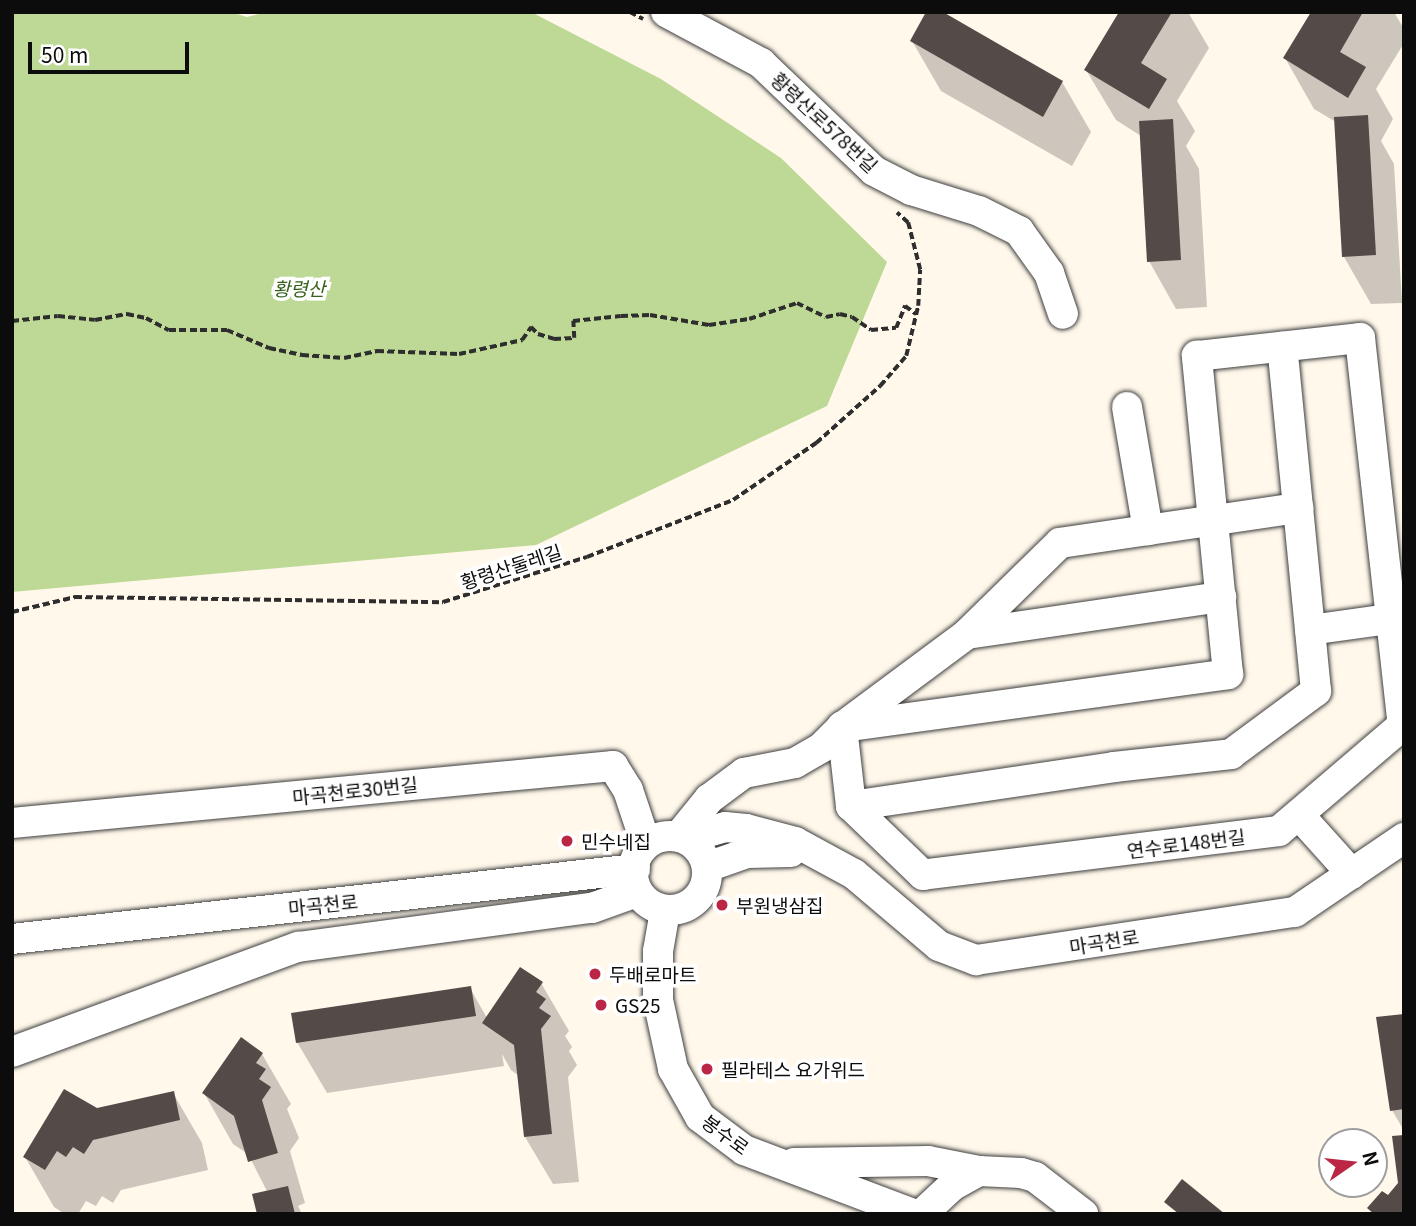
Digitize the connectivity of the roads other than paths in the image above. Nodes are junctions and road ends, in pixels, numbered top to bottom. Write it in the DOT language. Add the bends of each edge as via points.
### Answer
graph roads {
  1 [pos="666,12"];
  2 [pos="1063,314"];
  3 [pos="1282,347"];
  4 [pos="1127,407"];
  5 [pos="1298,509"];
  6 [pos="1213,521"];
  7 [pos="1148,530"];
  8 [pos="1221,597"];
  9 [pos="1397,618"];
  10 [pos="1310,630"];
  11 [pos="967,634"];
  12 [pos="842,727"];
  13 [pos="851,806"];
  14 [pos="1299,815"];
  15 [pos="12,824"];
  16 [pos="1404,838"];
  17 [pos="685,839"];
  18 [pos="816,853"];
  19 [pos="707,867"];
  20 [pos="639,868"];
  21 [pos="923,874"];
  22 [pos="1352,874"];
  23 [pos="899,910"];
  24 [pos="665,911"];
  25 [pos="12,939"];
  26 [pos="12,1052"];
  27 [pos="779,1163"];
  28 [pos="979,1171"];
  29 [pos="913,1214"];
  30 [pos="922,1214"];
  31 [pos="1083,1214"];
  1 -- 2 [label="street, 황령산로578번길" via="761,64 874,171 1019,231 1049,273"];
  3 -- 5 [label="street"];
  3 -- 6 [label="street, 연수로148번길" via="1197,356"];
  3 -- 9 [label="street, 연수로148번길" via="1360,338"];
  4 -- 7 [label="street"];
  5 -- 6 [label="street"];
  5 -- 10 [label="street"];
  6 -- 7 [label="street"];
  6 -- 8 [label="street, 연수로148번길"];
  7 -- 11 [label="street" via="1060,543"];
  8 -- 11 [label="street"];
  8 -- 12 [label="street, 연수로148번길" via="1228,674"];
  9 -- 10 [label="street"];
  9 -- 14 [label="street, 연수로148번길" via="1403,725"];
  10 -- 13 [label="street" via="1315,691 1231,754"];
  11 -- 12 [label="street"];
  12 -- 13 [label="street"];
  12 -- 17 [label="street" via="821,748 794,763 744,773 709,799"];
  13 -- 21 [label="street"];
  14 -- 21 [label="street, 연수로148번길" via="1279,831"];
  14 -- 22 [label="street"];
  15 -- 20 [label="street, 마곡천로30번길" via="612,766 628,790"];
  16 -- 22 [label="street, 마곡천로"];
  17 -- 18 [label="street, 마곡천로" via="725,827 746,828"];
  17 -- 19 [label="street" via="701,853"];
  17 -- 20 [label="street, 마곡천로" via="662,836"];
  18 -- 19 [label="street, 마곡천로" via="747,853"];
  18 -- 23 [label="street, 마곡천로" via="854,874"];
  19 -- 24 [label="street" via="706,884 697,900 682,909"];
  20 -- 24 [label="street" via="649,905"];
  20 -- 25 [label="street, 마곡천로"];
  20 -- 26 [label="street" via="592,908 298,947"];
  21 -- 23 [label="street"];
  22 -- 23 [label="street, 마곡천로" via="1294,912 976,960 939,946"];
  24 -- 27 [label="street, 봉수로" via="658,951 658,1000 673,1069 700,1117 744,1150"];
  27 -- 28 [label="street" via="928,1161"];
  27 -- 29 [label="street, 봉수로"];
  28 -- 30 [label="street" via="953,1186"];
  28 -- 31 [label="street" via="1035,1177"];
}
